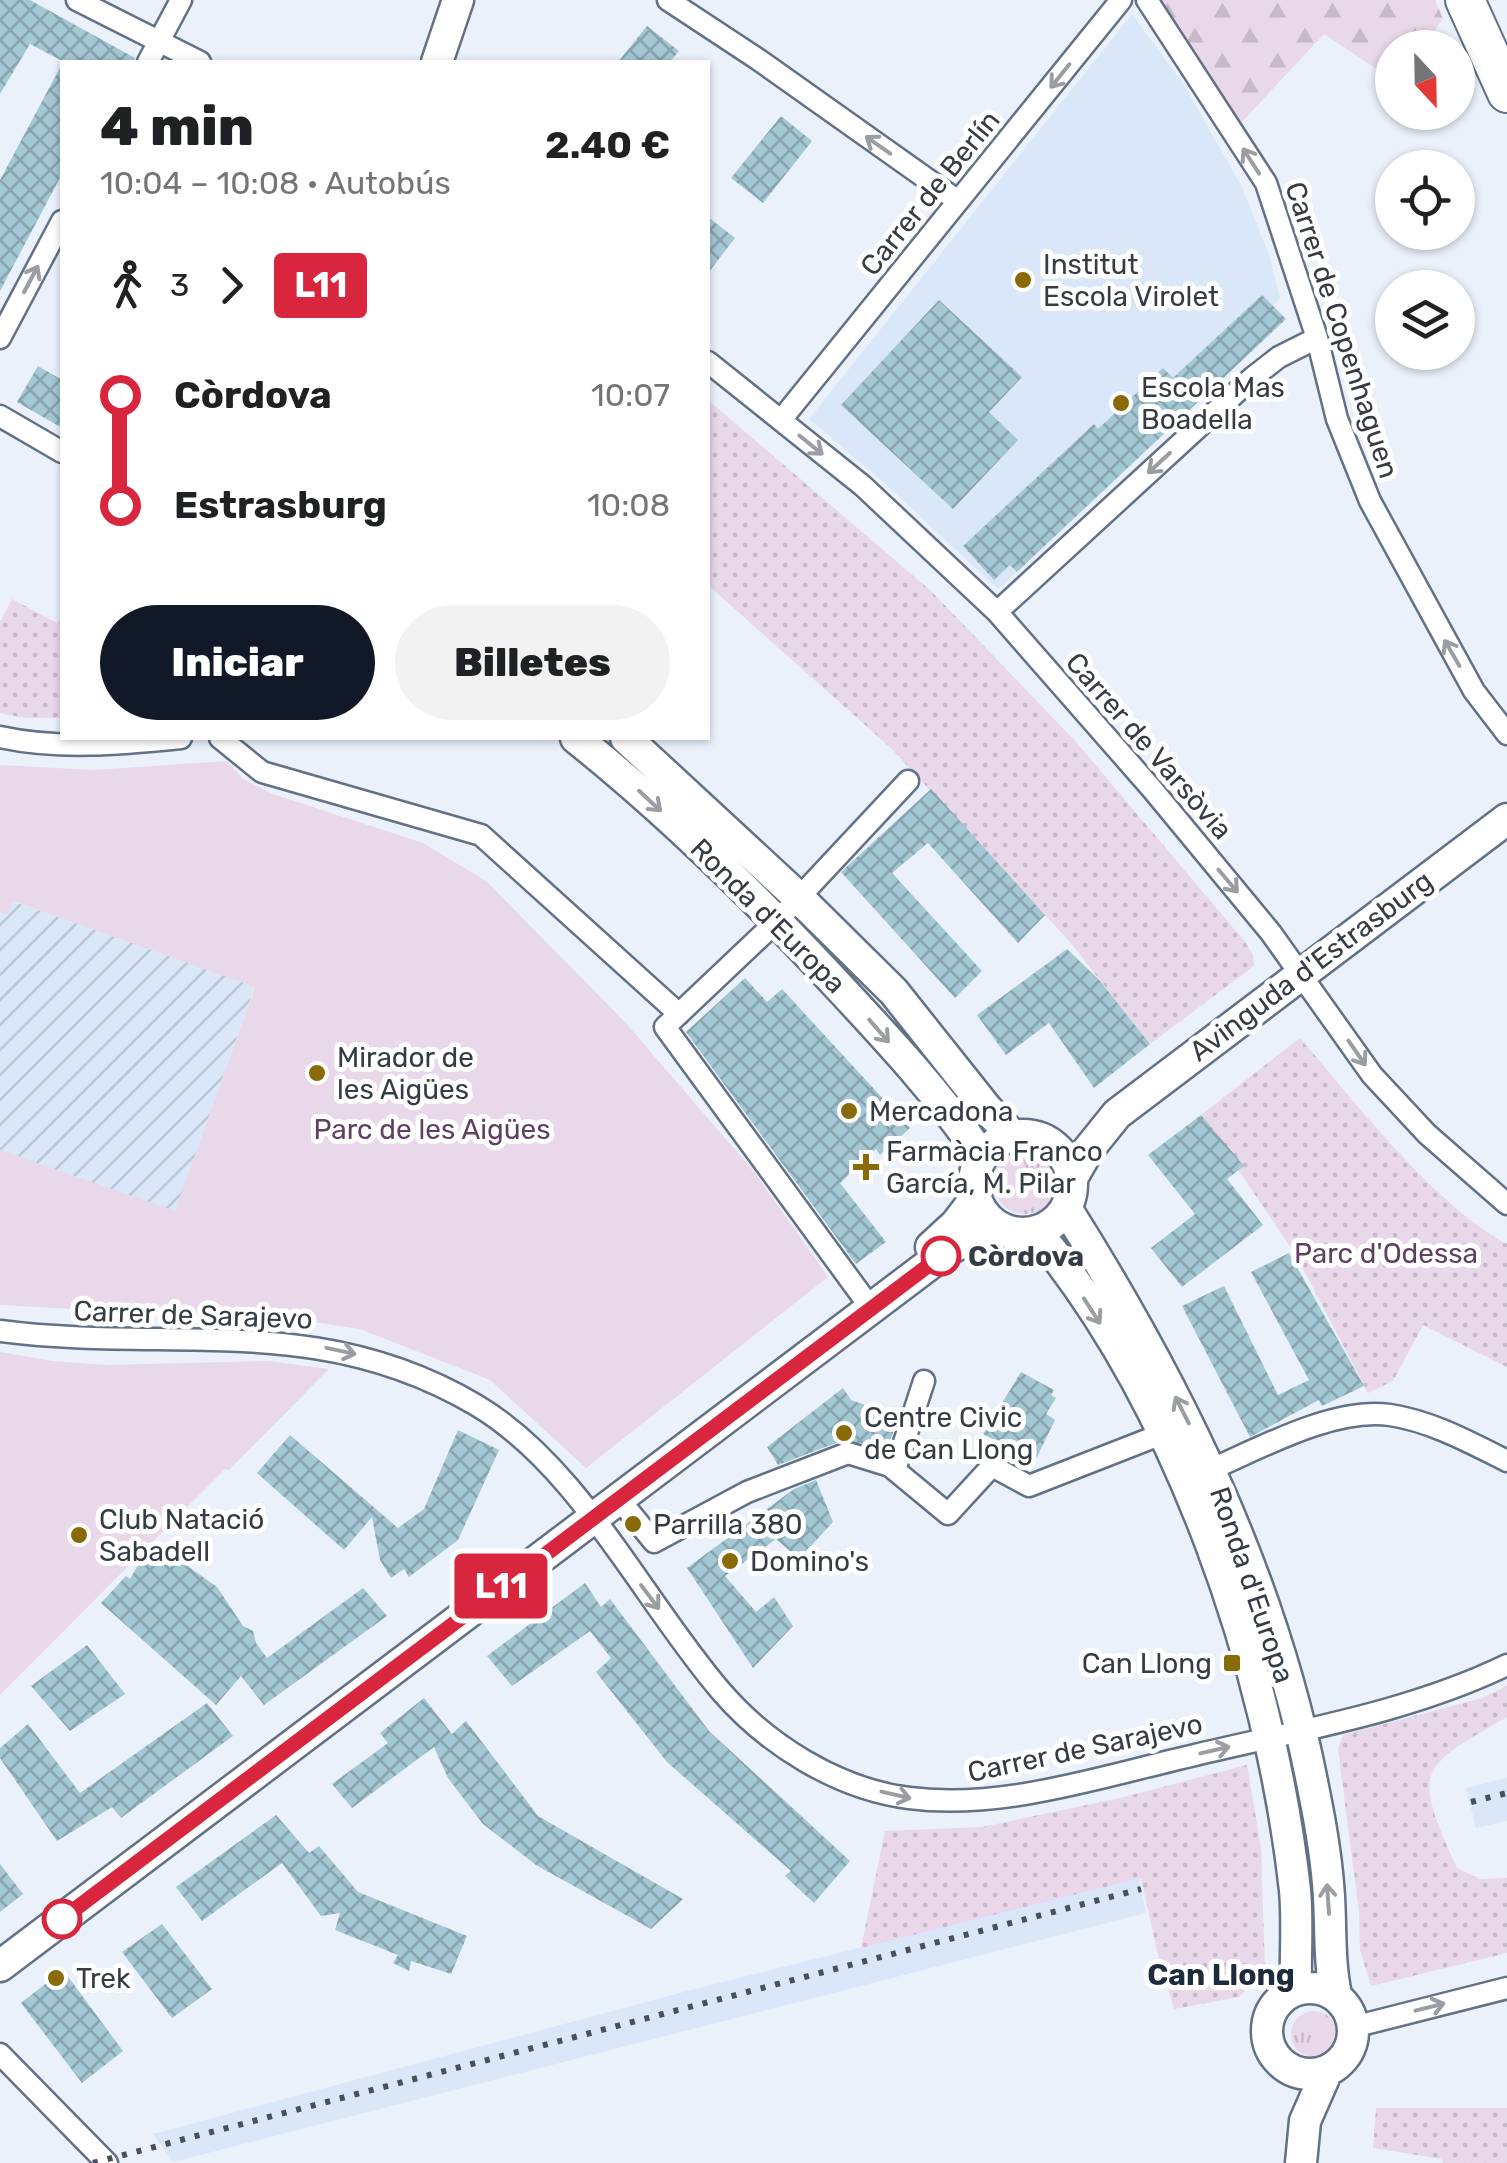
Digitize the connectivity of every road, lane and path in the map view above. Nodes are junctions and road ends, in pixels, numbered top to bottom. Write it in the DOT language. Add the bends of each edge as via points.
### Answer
graph roads {
  1 [pos="78,0"];
  2 [pos="181,0"];
  3 [pos="458,0"];
  4 [pos="668,0"];
  5 [pos="1121,0"];
  6 [pos="1146,0"];
  7 [pos="1465,0"];
  8 [pos="1491,0"];
  9 [pos="1507,30"];
  10 [pos="159,41"];
  11 [pos="149,60"];
  12 [pos="196,60"];
  13 [pos="439,60"];
  14 [pos="1507,93"];
  15 [pos="958,202"];
  16 [pos="60,225"];
  17 [pos="0,338"];
  18 [pos="1317,338"];
  19 [pos="710,364"];
  20 [pos="0,416"];
  21 [pos="780,420"];
  22 [pos="60,451"];
  23 [pos="996,612"];
  24 [pos="1507,734"];
  25 [pos="0,737"];
  26 [pos="159,740"];
  27 [pos="222,740"];
  28 [pos="579,740"];
  29 [pos="628,740"];
  30 [pos="908,782"];
  31 [pos="1507,820"];
  32 [pos="799,898"];
  33 [pos="777,922"];
  34 [pos="1300,974"];
  35 [pos="679,1014"];
  36 [pos="1117,1114"];
  37 [pos="1026,1136"];
  38 [pos="982,1157"];
  39 [pos="1069,1193"];
  40 [pos="976,1198"];
  41 [pos="1507,1204"];
  42 [pos="1022,1231"];
  43 [pos="865,1300"];
  44 [pos="0,1331"];
  45 [pos="924,1381"];
  46 [pos="1162,1434"];
  47 [pos="1507,1461"];
  48 [pos="1212,1469"];
  49 [pos="894,1470"];
  50 [pos="618,1498"];
  51 [pos="588,1514"];
  52 [pos="1507,1665"];
  53 [pos="1300,1731"];
  54 [pos="1268,1737"];
  55 [pos="0,1950"];
  56 [pos="0,1966"];
  57 [pos="1507,1988"];
  58 [pos="1296,1989"];
  59 [pos="1336,1995"];
  60 [pos="1354,2026"];
  61 [pos="0,2054"];
  62 [pos="1283,2065"];
  63 [pos="1327,2071"];
  64 [pos="1305,2121"];
  65 [pos="107,2163"];
  66 [pos="1301,2163"];
  1 -- 10 [label="street"];
  2 -- 10 [label="street"];
  3 -- 13 [label="main road"];
  15 -- 4 [label="street, one-way"];
  5 -- 15 [label="street, Carrer de Berlín, one-way"];
  18 -- 6 [label="street, Carrer de Copenhaguen, one-way" via="1266,183"];
  7 -- 14 [label="highway"];
  8 -- 9 [label="highway"];
  10 -- 11 [label="street"];
  10 -- 12 [label="street"];
  15 -- 21 [label="street, Carrer de Berlín"];
  17 -- 16 [label="street, one-way"];
  18 -- 23 [label="street, one-way" via="1252,378"];
  24 -- 18 [label="street, Carrer de Copenhaguen, one-way" via="1474,691 1370,501 1337,419"];
  19 -- 21 [label="street, Carrer de Varsòvia"];
  20 -- 22 [label="street"];
  21 -- 23 [label="street, Carrer de Varsòvia, one-way" via="863,486"];
  23 -- 34 [label="street, Carrer de Varsòvia, one-way"];
  25 -- 26 [label="street" via="105,745"];
  27 -- 35 [label="street" via="262,772 481,835"];
  28 -- 33 [label="main road, Ronda d'Europa, one-way"];
  29 -- 32 [label="main road, Ronda d'Europa"];
  30 -- 32 [label="street"];
  31 -- 34 [label="main road, Avinguda d'Estrasburg"];
  32 -- 33 [label="street"];
  32 -- 37 [label="main road, Ronda d'Europa" via="894,992 988,1109"];
  33 -- 35 [label="street"];
  33 -- 38 [label="main road, Ronda d'Europa, one-way" via="940,1100"];
  34 -- 36 [label="main road, Avinguda d'Estrasburg"];
  34 -- 41 [label="street, Carrer de Varsòvia, one-way" via="1372,1075"];
  35 -- 43 [label="street" via="666,1027"];
  36 -- 37 [label="main road, Avinguda d'Estrasburg" via="1075,1130"];
  36 -- 39 [label="main road, Avinguda d'Estrasburg" via="1088,1150"];
  37 -- 38 [label="main road" via="994,1143"];
  37 -- 39 [label="main road" via="1062,1153"];
  38 -- 40 [label="main road"];
  39 -- 42 [label="main road" via="1051,1225"];
  48 -- 39 [label="main road, Ronda d'Europa, one-way"];
  40 -- 42 [label="main road" via="988,1218"];
  40 -- 43 [label="main road" via="937,1243"];
  42 -- 46 [label="main road, Ronda d'Europa, one-way" via="1057,1257 1129,1368"];
  42 -- 50 [label="main road" via="975,1236 952,1248"];
  43 -- 51 [label="main road"];
  44 -- 51 [label="street, Carrer de Sarajevo, one-way" via="269,1341 355,1354 480,1407 544,1460"];
  45 -- 49 [label="street"];
  46 -- 49 [label="street" via="1030,1486 992,1466 948,1514"];
  46 -- 54 [label="main road, Ronda d'Europa" via="1245,1644"];
  47 -- 48 [label="street" via="1386,1414 1346,1416"];
  48 -- 53 [label="main road, Ronda d'Europa" via="1275,1638"];
  49 -- 50 [label="street" via="848,1453 747,1492 654,1542"];
  50 -- 51 [label="main road"];
  51 -- 54 [label="street, Carrer de Sarajevo, one-way" via="721,1692 790,1753 854,1784 905,1798 966,1802"];
  51 -- 55 [label="main road"];
  51 -- 56 [label="main road" via="546,1553"];
  52 -- 53 [label="street, Carrer de Sarajevo" via="1470,1683"];
  53 -- 54 [label="street, Carrer de Sarajevo"];
  59 -- 53 [label="main road, Ronda d'Europa, one-way" via="1329,1896"];
  54 -- 58 [label="main road, Ronda d'Europa" via="1295,1892"];
  60 -- 57 [label="street, one-way"];
  58 -- 59 [label="main road"];
  58 -- 62 [label="main road" via="1274,2005 1266,2030"];
  59 -- 60 [label="main road, Ronda d'Europa"];
  60 -- 63 [label="main road" via="1348,2053"];
  61 -- 65 [label="street"];
  62 -- 63 [label="main road" via="1304,2074"];
  62 -- 64 [label="main road"];
  63 -- 64 [label="main road"];
  64 -- 66 [label="main road"];
}
